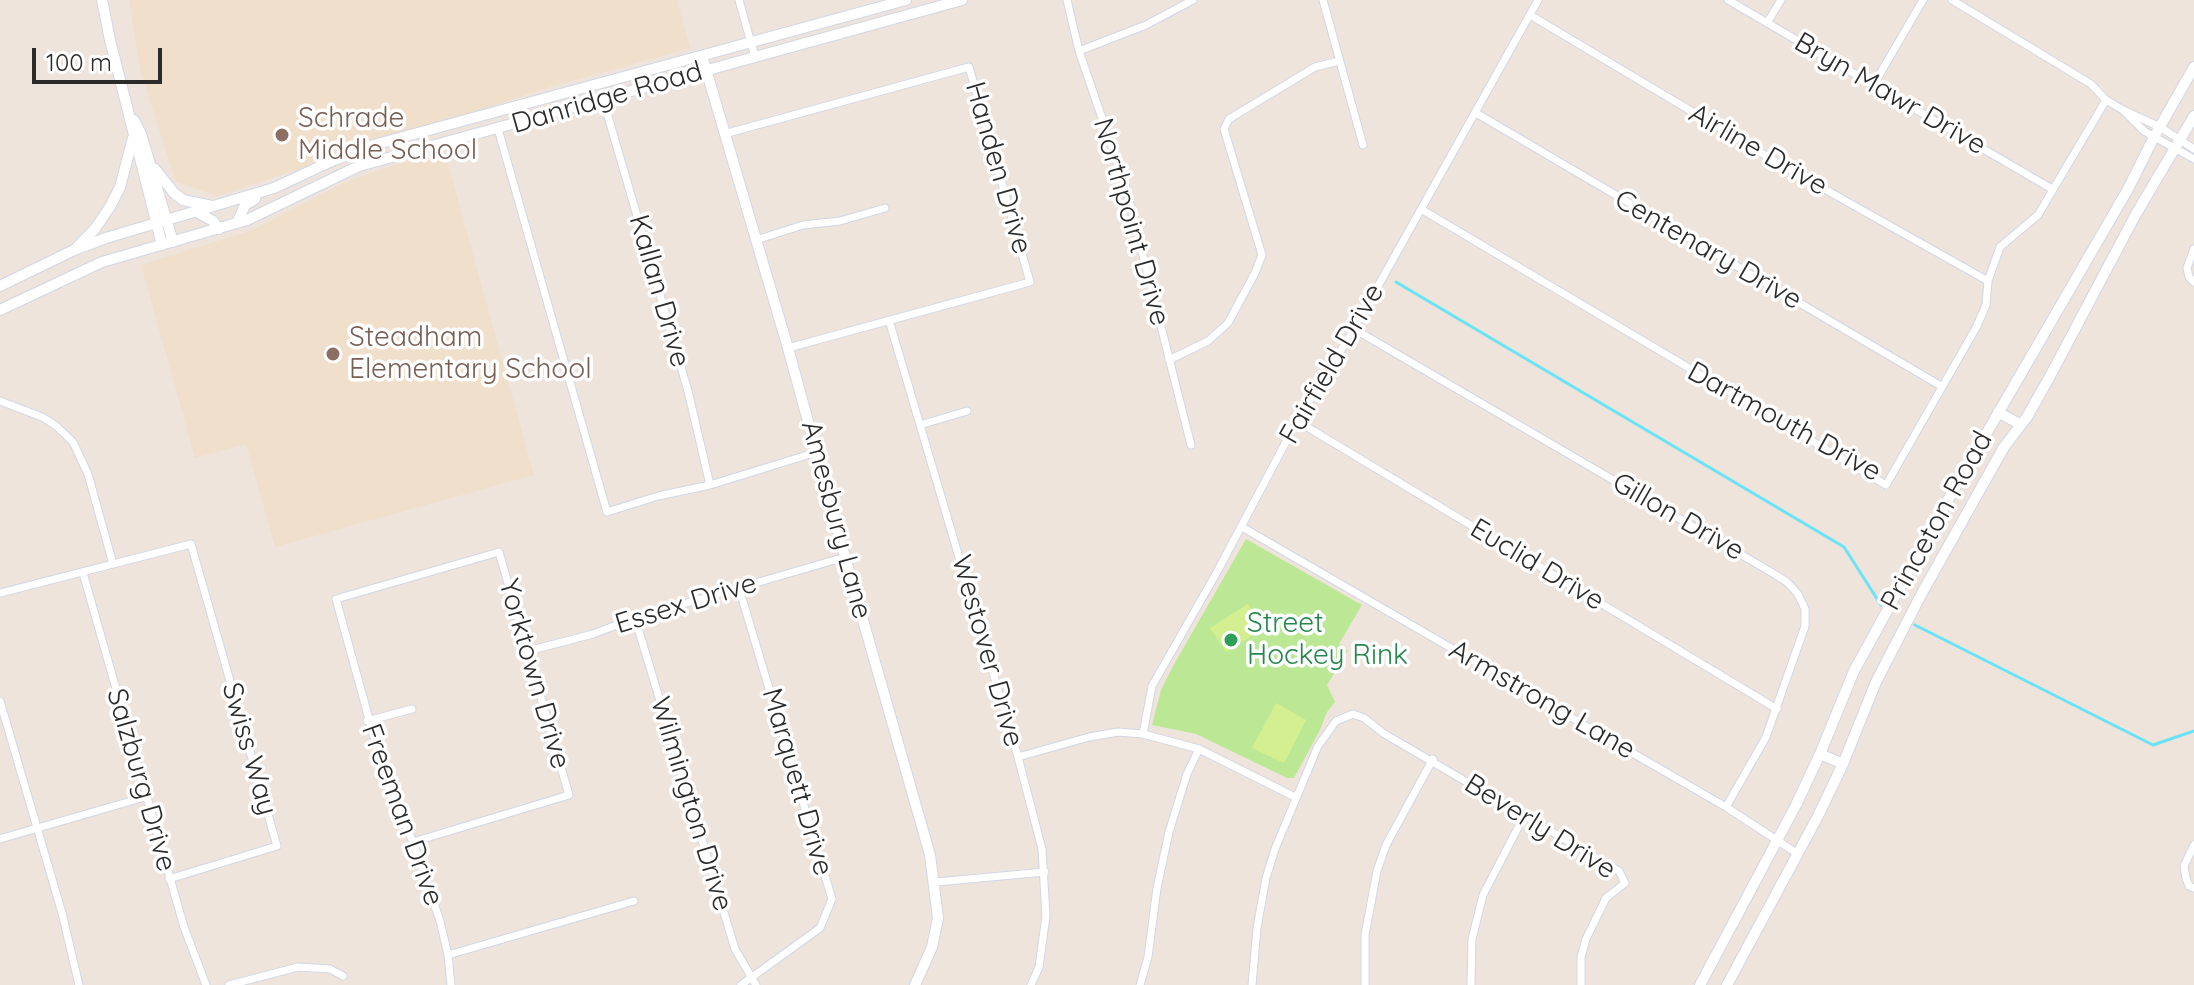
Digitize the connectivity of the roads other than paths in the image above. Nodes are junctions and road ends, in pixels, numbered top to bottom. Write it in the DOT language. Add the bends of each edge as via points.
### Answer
graph roads {
  1 [pos="102,0"];
  2 [pos="739,0"];
  3 [pos="906,0"];
  4 [pos="962,0"];
  5 [pos="1067,0"];
  6 [pos="1193,0"];
  7 [pos="1323,0"];
  8 [pos="1538,0"];
  9 [pos="1728,0"];
  10 [pos="1781,0"];
  11 [pos="1923,0"];
  12 [pos="1952,0"];
  13 [pos="949,2"];
  14 [pos="1530,15"];
  15 [pos="1767,23"];
  16 [pos="751,43"];
  17 [pos="1079,51"];
  18 [pos="702,56"];
  19 [pos="755,57"];
  20 [pos="1339,61"];
  21 [pos="2194,67"];
  22 [pos="706,70"];
  23 [pos="1874,84"];
  24 [pos="603,99"];
  25 [pos="2106,100"];
  26 [pos="130,111"];
  27 [pos="1476,113"];
  28 [pos="2194,116"];
  29 [pos="498,129"];
  30 [pos="2157,132"];
  31 [pos="724,134"];
  32 [pos="133,136"];
  33 [pos="1363,145"];
  34 [pos="2178,145"];
  35 [pos="2194,149"];
  36 [pos="146,150"];
  37 [pos="2194,159"];
  38 [pos="274,188"];
  39 [pos="2052,189"];
  40 [pos="218,207"];
  41 [pos="885,208"];
  42 [pos="1421,209"];
  43 [pos="197,212"];
  44 [pos="162,223"];
  45 [pos="237,223"];
  46 [pos="219,229"];
  47 [pos="756,240"];
  48 [pos="167,244"];
  49 [pos="2194,249"];
  50 [pos="74,250"];
  51 [pos="1988,281"];
  52 [pos="2194,282"];
  53 [pos="0,286"];
  54 [pos="0,310"];
  55 [pos="889,320"];
  56 [pos="1354,329"];
  57 [pos="788,348"];
  58 [pos="1169,360"];
  59 [pos="1941,386"];
  60 [pos="0,401"];
  61 [pos="967,411"];
  62 [pos="1998,412"];
  63 [pos="1297,421"];
  64 [pos="920,425"];
  65 [pos="2021,425"];
  66 [pos="1191,445"];
  67 [pos="817,452"];
  68 [pos="1959,479"];
  69 [pos="710,485"];
  70 [pos="1979,491"];
  71 [pos="1242,527"];
  72 [pos="499,552"];
  73 [pos="845,557"];
  74 [pos="113,564"];
  75 [pos="83,573"];
  76 [pos="1903,581"];
  77 [pos="739,588"];
  78 [pos="0,593"];
  79 [pos="1922,593"];
  80 [pos="635,618"];
  81 [pos="528,651"];
  82 [pos="0,701"];
  83 [pos="412,709"];
  84 [pos="1777,709"];
  85 [pos="367,721"];
  86 [pos="1143,734"];
  87 [pos="1199,749"];
  88 [pos="1820,754"];
  89 [pos="1018,757"];
  90 [pos="1433,759"];
  91 [pos="1843,764"];
  92 [pos="145,797"];
  93 [pos="1295,797"];
  94 [pos="1726,807"];
  95 [pos="1524,816"];
  96 [pos="37,830"];
  97 [pos="0,839"];
  98 [pos="1778,840"];
  99 [pos="413,842"];
  100 [pos="2194,845"];
  101 [pos="1798,854"];
  102 [pos="1045,872"];
  103 [pos="169,879"];
  104 [pos="936,882"];
  105 [pos="2194,888"];
  106 [pos="634,901"];
  107 [pos="448,955"];
  108 [pos="343,976"];
  109 [pos="754,982"];
  110 [pos="79,985"];
  111 [pos="206,985"];
  112 [pos="229,985"];
  113 [pos="451,985"];
  114 [pos="741,985"];
  115 [pos="915,985"];
  116 [pos="1031,985"];
  117 [pos="1140,985"];
  118 [pos="1252,985"];
  119 [pos="1365,985"];
  120 [pos="1471,985"];
  121 [pos="1581,985"];
  122 [pos="1700,985"];
  123 [pos="1727,985"];
  1 -- 26 [label="main road"];
  2 -- 16 [label="street"];
  3 -- 16 [label="main road, Danridge Road"];
  4 -- 13 [label="main road, Danridge Road"];
  5 -- 17 [label="street, Northpoint Drive"];
  6 -- 17 [label="street"];
  7 -- 20 [label="street"];
  8 -- 14 [label="street, Fairfield Drive"];
  9 -- 15 [label="street, Bryn Mawr Drive"];
  10 -- 15 [label="street"];
  11 -- 23 [label="street"];
  12 -- 25 [label="street" via="2091,84"];
  13 -- 19 [label="main road, Danridge Road"];
  14 -- 27 [label="street, Fairfield Drive"];
  14 -- 51 [label="street, Airline Drive"];
  15 -- 23 [label="street, Bryn Mawr Drive"];
  16 -- 18 [label="main road, Danridge Road"];
  16 -- 19 [label="street"];
  17 -- 58 [label="street, Northpoint Drive" via="1126,188"];
  18 -- 22 [label="main road, Amesbury Lane"];
  18 -- 38 [label="main road, Danridge Road" via="370,146"];
  19 -- 22 [label="main road, Danridge Road"];
  20 -- 33 [label="street"];
  20 -- 58 [label="street" via="1315,67 1229,119 1224,129 1262,255 1228,323 1208,341"];
  21 -- 30 [label="main road, Princeton Road"];
  22 -- 24 [label="main road, Danridge Road"];
  22 -- 31 [label="main road, Amesbury Lane"];
  23 -- 39 [label="street, Bryn Mawr Drive"];
  24 -- 29 [label="main road, Danridge Road"];
  24 -- 69 [label="street, Kallan Drive"];
  25 -- 30 [label="street"];
  25 -- 39 [label="street, Dartmouth Drive"];
  26 -- 32 [label="main road"];
  26 -- 36 [label="main road"];
  27 -- 42 [label="street, Fairfield Drive"];
  27 -- 59 [label="street, Centenary Drive"];
  28 -- 34 [label="main road, Princeton Road"];
  29 -- 45 [label="main road, Danridge Road" via="359,166"];
  29 -- 69 [label="street" via="607,512"];
  30 -- 34 [label="street"];
  30 -- 62 [label="main road, Princeton Road"];
  31 -- 47 [label="main road, Amesbury Lane"];
  31 -- 55 [label="street, Handen Drive" via="969,67 1030,282"];
  32 -- 44 [label="main road"];
  32 -- 50 [label="main road" via="111,205"];
  34 -- 35 [label="street"];
  34 -- 37 [label="street"];
  34 -- 65 [label="main road, Princeton Road"];
  36 -- 40 [label="main road" via="159,178 174,193"];
  36 -- 44 [label="main road"];
  38 -- 40 [label="main road, Danridge Road"];
  38 -- 45 [label="main road" via="245,205"];
  39 -- 51 [label="street, Dartmouth Drive" via="2038,215 2000,247"];
  40 -- 43 [label="main road, Danridge Road"];
  41 -- 47 [label="street"];
  42 -- 56 [label="street, Fairfield Drive"];
  42 -- 59 [label="street, Dartmouth Drive" via="1886,485"];
  43 -- 44 [label="main road, Danridge Road"];
  43 -- 46 [label="main road"];
  44 -- 48 [label="main road"];
  44 -- 50 [label="main road, Danridge Road"];
  45 -- 46 [label="main road, Danridge Road"];
  46 -- 48 [label="main road, Danridge Road"];
  47 -- 57 [label="main road, Amesbury Lane"];
  48 -- 54 [label="main road, Danridge Road" via="102,262"];
  49 -- 52 [label="street" via="2187,268"];
  50 -- 53 [label="main road"];
  51 -- 59 [label="street, Dartmouth Drive" via="1977,326"];
  55 -- 57 [label="street"];
  55 -- 64 [label="street, Westover Drive"];
  56 -- 63 [label="street, Fairfield Drive"];
  56 -- 84 [label="street, Gillon Drive" via="1787,582 1806,616"];
  57 -- 67 [label="main road, Amesbury Lane"];
  58 -- 66 [label="street, Northpoint Drive"];
  60 -- 74 [label="street" via="42,417 73,442 88,474"];
  61 -- 64 [label="street"];
  62 -- 65 [label="main road"];
  62 -- 68 [label="main road, Princeton Road"];
  63 -- 71 [label="street, Fairfield Drive"];
  63 -- 84 [label="street, Euclid Drive"];
  64 -- 89 [label="street, Westover Drive"];
  65 -- 70 [label="main road, Princeton Road"];
  67 -- 69 [label="street"];
  67 -- 73 [label="main road, Amesbury Lane"];
  68 -- 70 [label="main road"];
  68 -- 76 [label="main road, Princeton Road"];
  70 -- 79 [label="main road, Princeton Road"];
  71 -- 86 [label="street, Fairfield Drive" via="1152,686"];
  71 -- 94 [label="street, Armstrong Lane"];
  72 -- 81 [label="street, Yorktown Drive"];
  72 -- 85 [label="street, Freeman Drive" via="336,599"];
  73 -- 77 [label="street, Essex Drive"];
  73 -- 104 [label="main road, Amesbury Lane"];
  74 -- 75 [label="street"];
  74 -- 103 [label="street, Swiss Way" via="191,544 277,846"];
  75 -- 78 [label="street"];
  75 -- 92 [label="street, Salzburg Drive"];
  76 -- 79 [label="main road"];
  76 -- 88 [label="main road, Princeton Road" via="1854,671"];
  77 -- 80 [label="street, Essex Drive"];
  77 -- 109 [label="street, Marquett Drive" via="832,899 820,928"];
  79 -- 91 [label="main road, Princeton Road" via="1876,682"];
  80 -- 81 [label="street, Essex Drive"];
  80 -- 109 [label="street, Wilmington Drive" via="731,938"];
  81 -- 99 [label="street, Yorktown Drive" via="569,795"];
  82 -- 96 [label="street"];
  83 -- 85 [label="street"];
  84 -- 94 [label="street, Gillon Drive"];
  85 -- 99 [label="street, Freeman Drive" via="388,788"];
  86 -- 87 [label="street"];
  86 -- 89 [label="street" via="1089,737"];
  87 -- 93 [label="street"];
  87 -- 117 [label="street" via="1169,832"];
  88 -- 91 [label="main road"];
  88 -- 98 [label="main road, Princeton Road"];
  89 -- 102 [label="street, Westover Drive"];
  90 -- 93 [label="street, Beverly Drive" via="1353,714 1327,732"];
  90 -- 95 [label="street, Beverly Drive"];
  90 -- 119 [label="street" via="1377,871 1365,935"];
  91 -- 101 [label="main road, Princeton Road"];
  92 -- 96 [label="street"];
  92 -- 103 [label="street, Salzburg Drive"];
  93 -- 118 [label="street" via="1266,878"];
  94 -- 98 [label="street, Armstrong Lane"];
  95 -- 120 [label="street" via="1483,895 1472,939"];
  95 -- 121 [label="street, Beverly Drive" via="1623,876 1625,883 1606,898 1586,939"];
  96 -- 97 [label="street"];
  96 -- 110 [label="street"];
  98 -- 101 [label="street, Armstrong Lane"];
  98 -- 122 [label="main road, Princeton Road"];
  99 -- 107 [label="street, Freeman Drive"];
  100 -- 105 [label="street" via="2184,866"];
  101 -- 123 [label="main road, Princeton Road"];
  102 -- 104 [label="street"];
  102 -- 116 [label="street, Westover Drive" via="1046,916"];
  103 -- 111 [label="street, Salzburg Drive"];
  104 -- 115 [label="main road, Amesbury Lane" via="938,918"];
  106 -- 107 [label="street"];
  107 -- 113 [label="street, Freeman Drive"];
  108 -- 112 [label="street" via="330,969 298,967"];
  109 -- 114 [label="street, Marquett Drive"];
}
